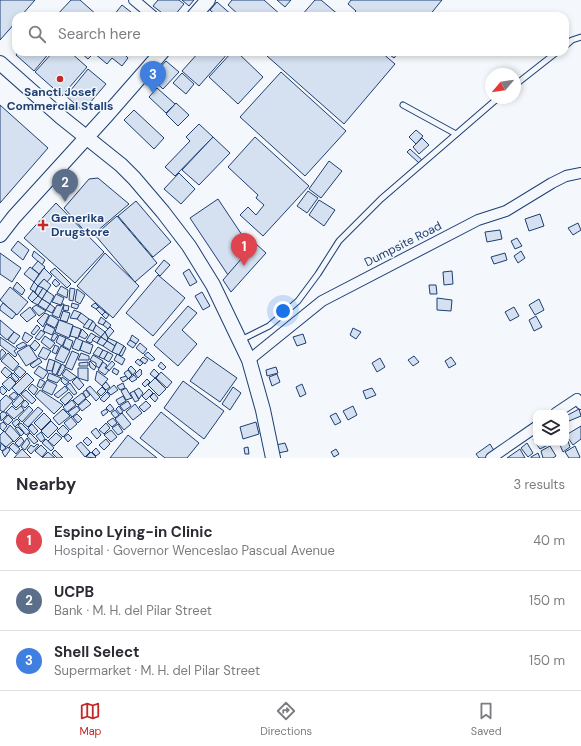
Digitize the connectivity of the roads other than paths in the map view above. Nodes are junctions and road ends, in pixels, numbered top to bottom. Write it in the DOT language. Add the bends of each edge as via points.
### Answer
graph roads {
  1 [pos="134,0"];
  2 [pos="208,0"];
  3 [pos="148,12"];
  4 [pos="198,12"];
  5 [pos="581,37"];
  6 [pos="569,43"];
  7 [pos="158,56"];
  8 [pos="552,56"];
  9 [pos="0,63"];
  10 [pos="521,80"];
  11 [pos="491,104"];
  12 [pos="404,106"];
  13 [pos="456,134"];
  14 [pos="87,137"];
  15 [pos="581,173"];
  16 [pos="0,235"];
  17 [pos="240,340"];
  18 [pos="249,360"];
  19 [pos="581,404"];
  20 [pos="560,410"];
  21 [pos="533,429"];
  22 [pos="273,458"];
  23 [pos="491,458"];
  1 -- 3 [label="street"];
  2 -- 4 [label="main road"];
  5 -- 6 [label="lane"];
  7 -- 14 [label="main road"];
  8 -- 10 [label="lane"];
  9 -- 14 [label="main road"];
  11 -- 13 [label="lane"];
  12 -- 13 [label="lane"];
  13 -- 17 [label="lane" via="381,199 339,241 298,300 270,326"];
  14 -- 16 [label="main road"];
  14 -- 17 [label="main road" via="134,178 181,234 213,285"];
  15 -- 18 [label="street, Dumpsite Road" via="566,176 506,211 478,220 322,301"];
  17 -- 18 [label="main road"];
  18 -- 22 [label="main road"];
  19 -- 20 [label="street" via="577,399"];
  21 -- 23 [label="street"];
}
